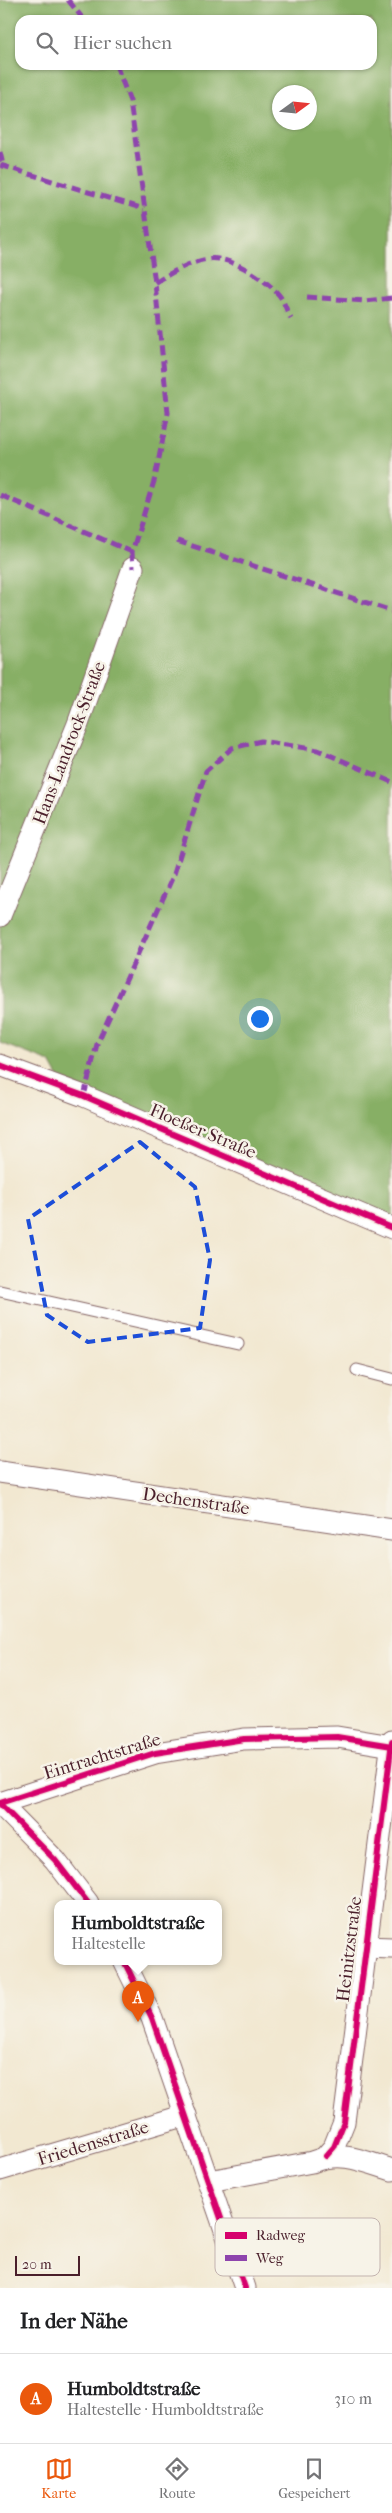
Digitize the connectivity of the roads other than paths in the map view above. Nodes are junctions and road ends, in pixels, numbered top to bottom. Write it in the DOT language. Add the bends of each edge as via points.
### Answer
graph roads {
  1 [pos="133,568"];
  2 [pos="0,916"];
  3 [pos="0,1065"];
  4 [pos="392,1228"];
  5 [pos="0,1291"];
  6 [pos="238,1344"];
  7 [pos="357,1370"];
  8 [pos="392,1379"];
  9 [pos="0,1472"];
  10 [pos="392,1530"];
  11 [pos="392,1744"];
  12 [pos="0,1803"];
  13 [pos="86,1900"];
  14 [pos="364,1947"];
  15 [pos="392,1948"];
  16 [pos="126,1965"];
  17 [pos="186,2115"];
  18 [pos="326,2156"];
  19 [pos="0,2170"];
  20 [pos="392,2170"];
  21 [pos="209,2182"];
  22 [pos="221,2218"];
  23 [pos="241,2276"];
  24 [pos="245,2288"];
  1 -- 2 [label="street, Hans-Landrock-Straße" via="78,724"];
  3 -- 4 [label="street, Floeßer Straße" via="84,1096"];
  5 -- 6 [label="lane"];
  7 -- 8 [label="lane"];
  9 -- 10 [label="street, Dechenstraße"];
  11 -- 12 [label="street, Eintrachtstraße" via="337,1737 244,1739 155,1753"];
  11 -- 14 [label="street, Heinitzstraße"];
  12 -- 13 [label="street" via="55,1860"];
  14 -- 15 [label="street"];
  14 -- 18 [label="street, Heinitzstraße" via="344,2122 334,2147"];
  16 -- 17 [label="street" via="148,2007"];
  17 -- 19 [label="street, Friedensstraße"];
  17 -- 21 [label="street"];
  18 -- 20 [label="street" via="347,2156"];
  18 -- 21 [label="street" via="312,2162"];
  21 -- 22 [label="street"];
  23 -- 24 [label="street"];
}
